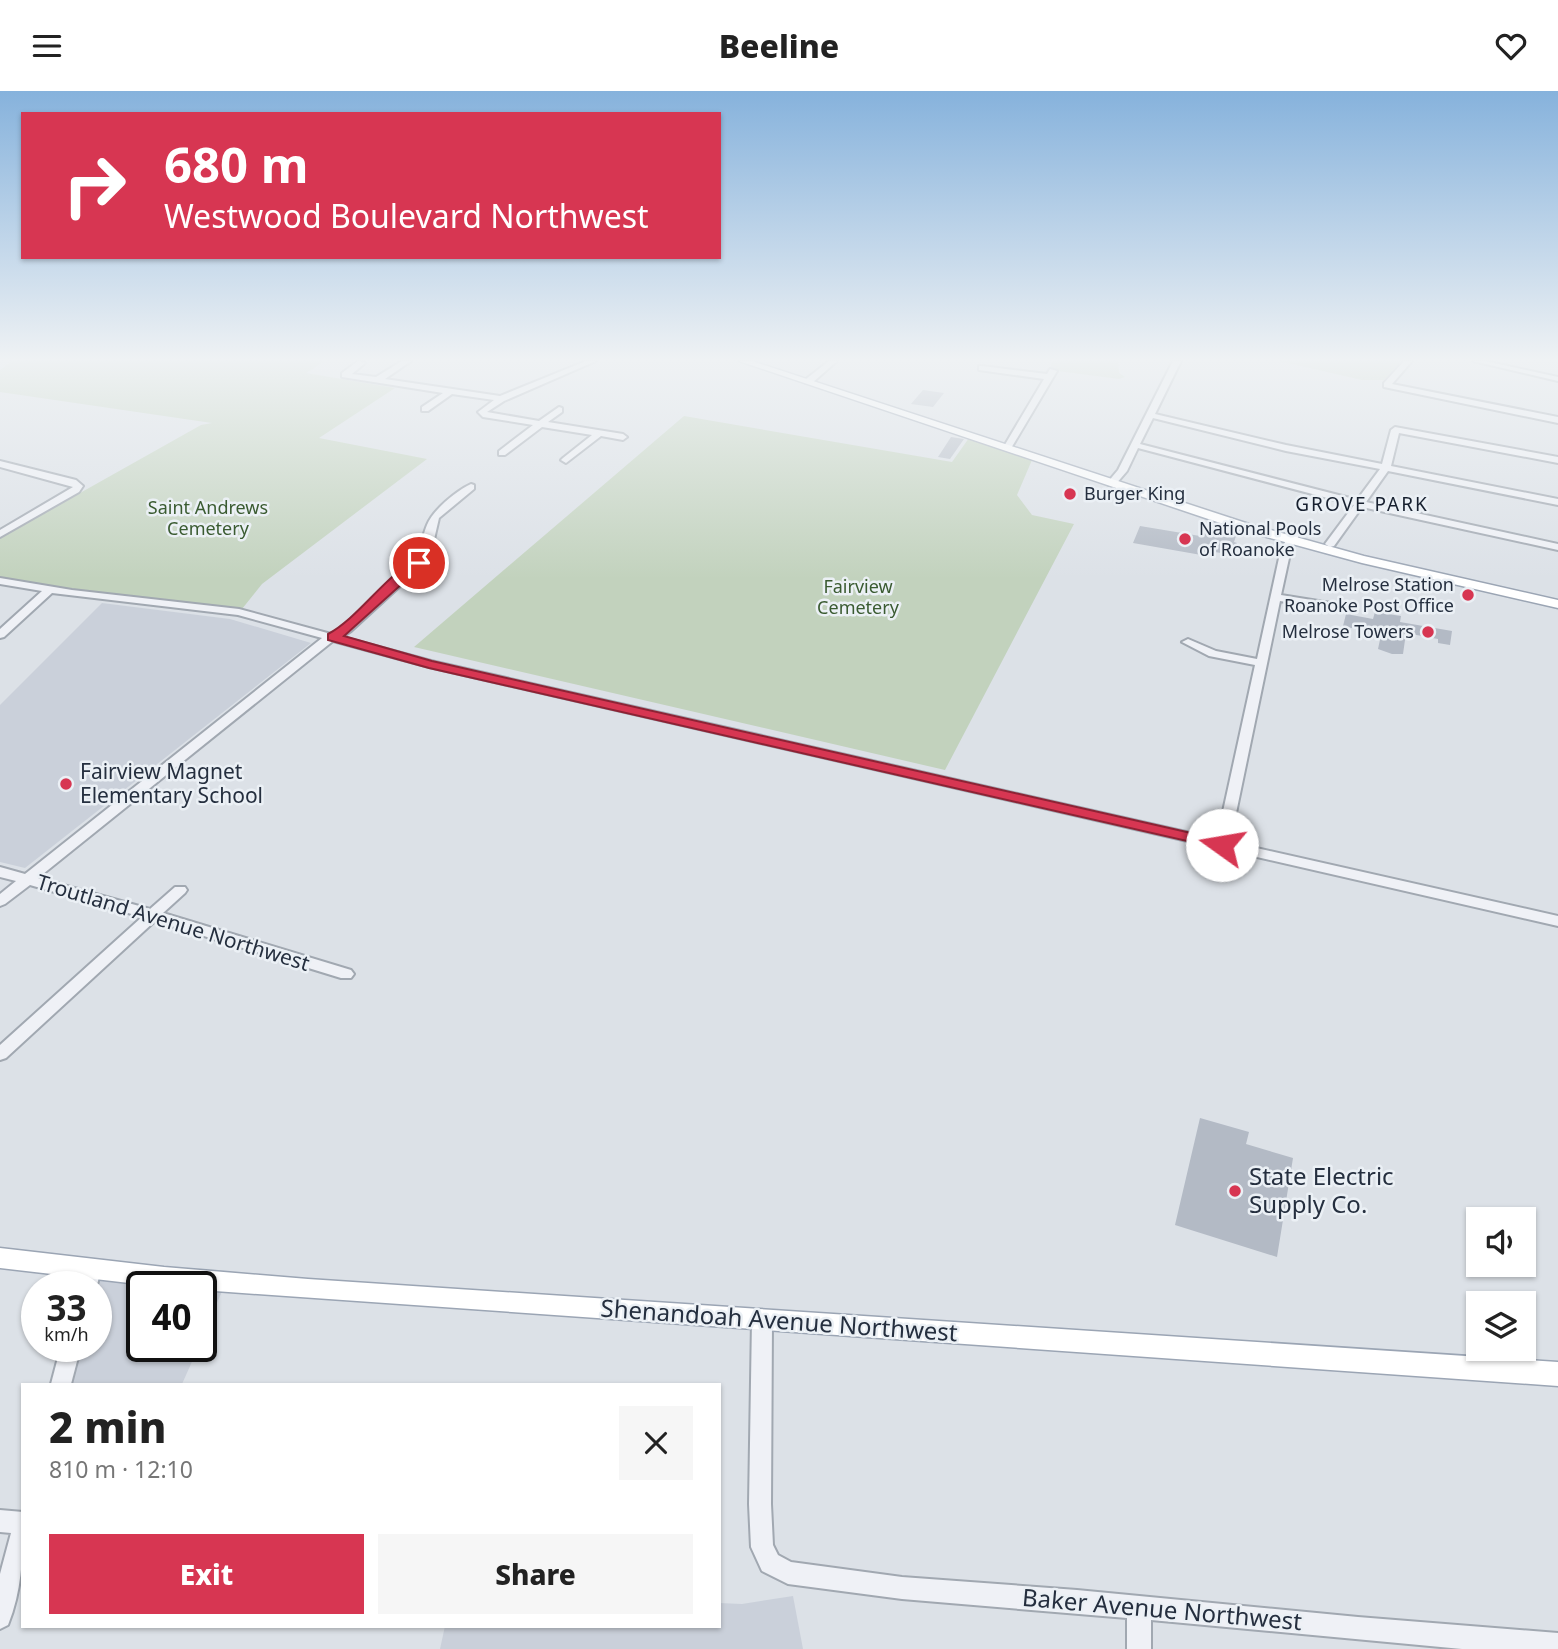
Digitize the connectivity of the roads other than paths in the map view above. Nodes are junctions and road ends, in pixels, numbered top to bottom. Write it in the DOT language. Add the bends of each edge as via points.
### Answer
graph roads {
  1 [pos="528,434"];
  2 [pos="598,434"];
  3 [pos="605,434"];
  4 [pos="974,434"];
  5 [pos="1015,434"];
  6 [pos="1140,434"];
  7 [pos="1226,434"];
  8 [pos="1394,434"];
  9 [pos="1415,434"];
  10 [pos="623,436"];
  11 [pos="1008,445"];
  12 [pos="1135,445"];
  13 [pos="502,453"];
  14 [pos="566,460"];
  15 [pos="1558,460"];
  16 [pos="0,464"];
  17 [pos="1386,468"];
  18 [pos="1115,480"];
  19 [pos="471,487"];
  20 [pos="1558,502"];
  21 [pos="1359,503"];
  22 [pos="0,534"];
  23 [pos="1293,537"];
  24 [pos="1330,544"];
  25 [pos="1558,547"];
  26 [pos="0,581"];
  27 [pos="50,590"];
  28 [pos="1276,597"];
  29 [pos="1558,597"];
  30 [pos="1558,604"];
  31 [pos="1343,608"];
  32 [pos="3,630"];
  33 [pos="333,637"];
  34 [pos="1188,642"];
  35 [pos="1262,663"];
  36 [pos="1222,845"];
  37 [pos="0,872"];
  38 [pos="27,879"];
  39 [pos="180,890"];
  40 [pos="0,901"];
  41 [pos="153,915"];
  42 [pos="1558,921"];
  43 [pos="346,974"];
  44 [pos="0,1055"];
  45 [pos="0,1258"];
  46 [pos="58,1271"];
  47 [pos="112,1279"];
  48 [pos="762,1320"];
  49 [pos="67,1362"];
  50 [pos="1558,1374"];
  51 [pos="61,1383"];
  52 [pos="0,1521"];
  53 [pos="21,1523"];
  54 [pos="21,1538"];
  55 [pos="1139,1607"];
  56 [pos="0,1617"];
  57 [pos="1558,1645"];
  58 [pos="1139,1649"];
  1 -- 13 [label="street"];
  2 -- 14 [label="street"];
  3 -- 10 [label="street"];
  4 -- 11 [label="main road"];
  5 -- 11 [label="street"];
  6 -- 12 [label="street"];
  7 -- 17 [label="street"];
  8 -- 17 [label="street"];
  9 -- 15 [label="street"];
  11 -- 18 [label="main road"];
  12 -- 18 [label="street"];
  12 -- 21 [label="street"];
  16 -- 22 [label="street" via="78,488"];
  17 -- 20 [label="street"];
  17 -- 21 [label="street"];
  18 -- 23 [label="main road"];
  19 -- 33 [label="street" via="432,521 419,563"];
  21 -- 24 [label="street"];
  21 -- 25 [label="street"];
  23 -- 24 [label="main road"];
  23 -- 28 [label="street"];
  23 -- 30 [label="main road"];
  24 -- 29 [label="main road"];
  26 -- 27 [label="street"];
  27 -- 32 [label="street"];
  27 -- 33 [label="street" via="239,612"];
  28 -- 31 [label="street"];
  28 -- 35 [label="street"];
  33 -- 36 [label="street" via="429,664"];
  33 -- 38 [label="street"];
  34 -- 35 [label="street" via="1213,654"];
  35 -- 36 [label="street"];
  36 -- 42 [label="street"];
  37 -- 38 [label="street, Troutland Avenue Northwest"];
  38 -- 40 [label="street"];
  38 -- 41 [label="street, Troutland Avenue Northwest"];
  39 -- 41 [label="street"];
  41 -- 43 [label="street, Troutland Avenue Northwest"];
  41 -- 44 [label="street"];
  45 -- 46 [label="main road, Shenandoah Avenue Northwest"];
  47 -- 48 [label="main road, Shenandoah Avenue Northwest"];
  48 -- 50 [label="main road, Shenandoah Avenue Northwest"];
  48 -- 55 [label="street, Baker Avenue Northwest" via="760,1504 762,1547 770,1563 788,1573 902,1588"];
  49 -- 51 [label="street"];
  52 -- 53 [label="street"];
  54 -- 56 [label="street"];
  55 -- 57 [label="street, Baker Avenue Northwest"];
  55 -- 58 [label="street"];
}
